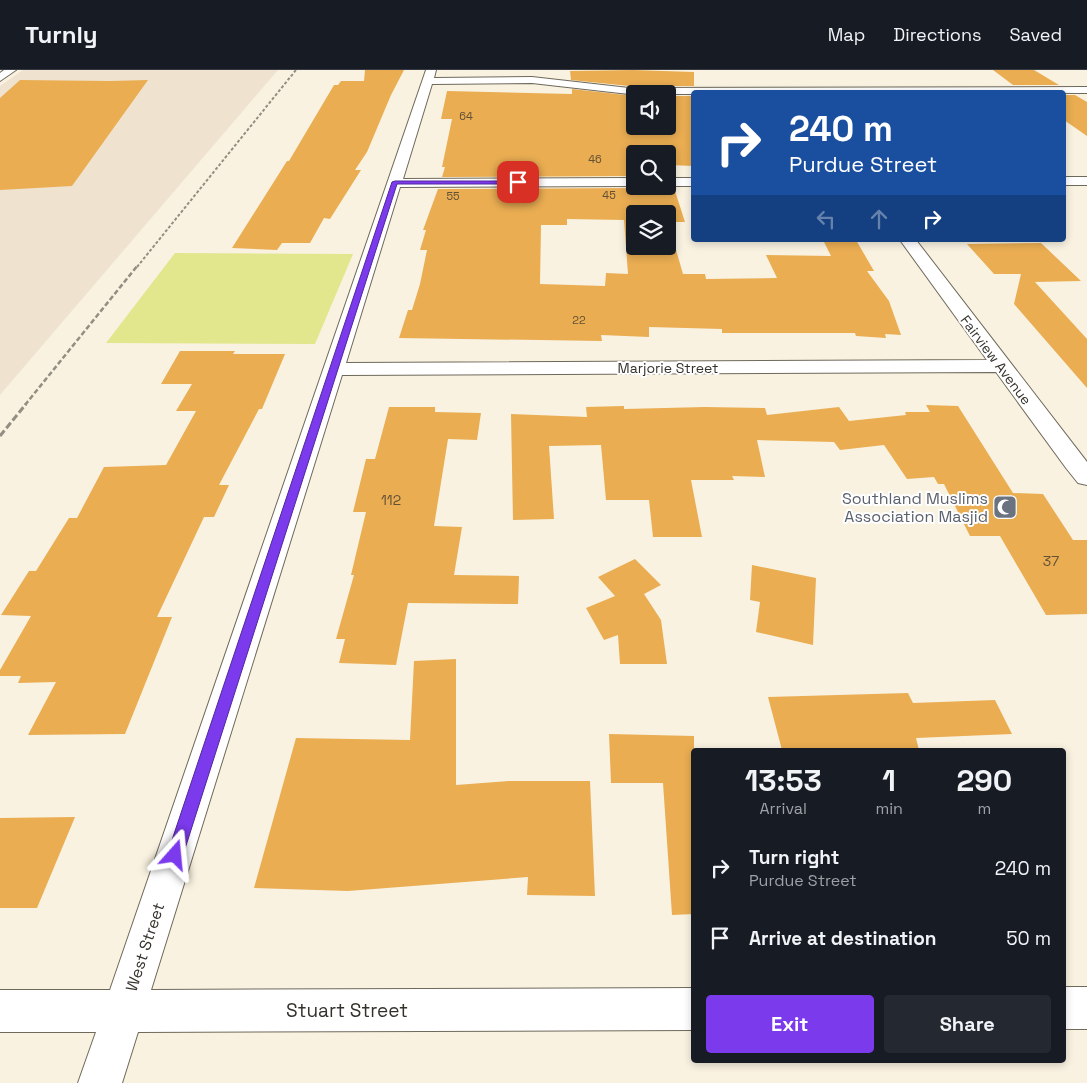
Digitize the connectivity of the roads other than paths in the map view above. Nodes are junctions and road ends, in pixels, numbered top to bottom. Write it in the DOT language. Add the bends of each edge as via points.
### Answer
graph roads {
  1 [pos="11,70"];
  2 [pos="429,76"];
  3 [pos="0,78"];
  4 [pos="1066,90"];
  5 [pos="1087,90"];
  6 [pos="691,91"];
  7 [pos="1066,181"];
  8 [pos="1087,181"];
  9 [pos="395,182"];
  10 [pos="626,182"];
  11 [pos="676,182"];
  12 [pos="691,182"];
  13 [pos="909,242"];
  14 [pos="1001,366"];
  15 [pos="335,369"];
  16 [pos="1087,477"];
  17 [pos="1066,1008"];
  18 [pos="1087,1008"];
  19 [pos="691,1009"];
  20 [pos="0,1011"];
  21 [pos="124,1011"];
  22 [pos="100,1083"];
  1 -- 3 [label="street"];
  2 -- 6 [label="street" via="532,80 629,91"];
  2 -- 9 [label="street, West Street"];
  4 -- 5 [label="street"];
  7 -- 8 [label="street"];
  9 -- 10 [label="street"];
  9 -- 15 [label="street, West Street"];
  11 -- 12 [label="street"];
  13 -- 14 [label="street, Fairview Avenue"];
  14 -- 15 [label="street, Marjorie Street"];
  14 -- 16 [label="street, Fairview Avenue"];
  15 -- 21 [label="street, West Street"];
  17 -- 18 [label="street"];
  19 -- 21 [label="street, Stuart Street"];
  20 -- 21 [label="street, Stuart Street"];
  21 -- 22 [label="street, West Street"];
}
